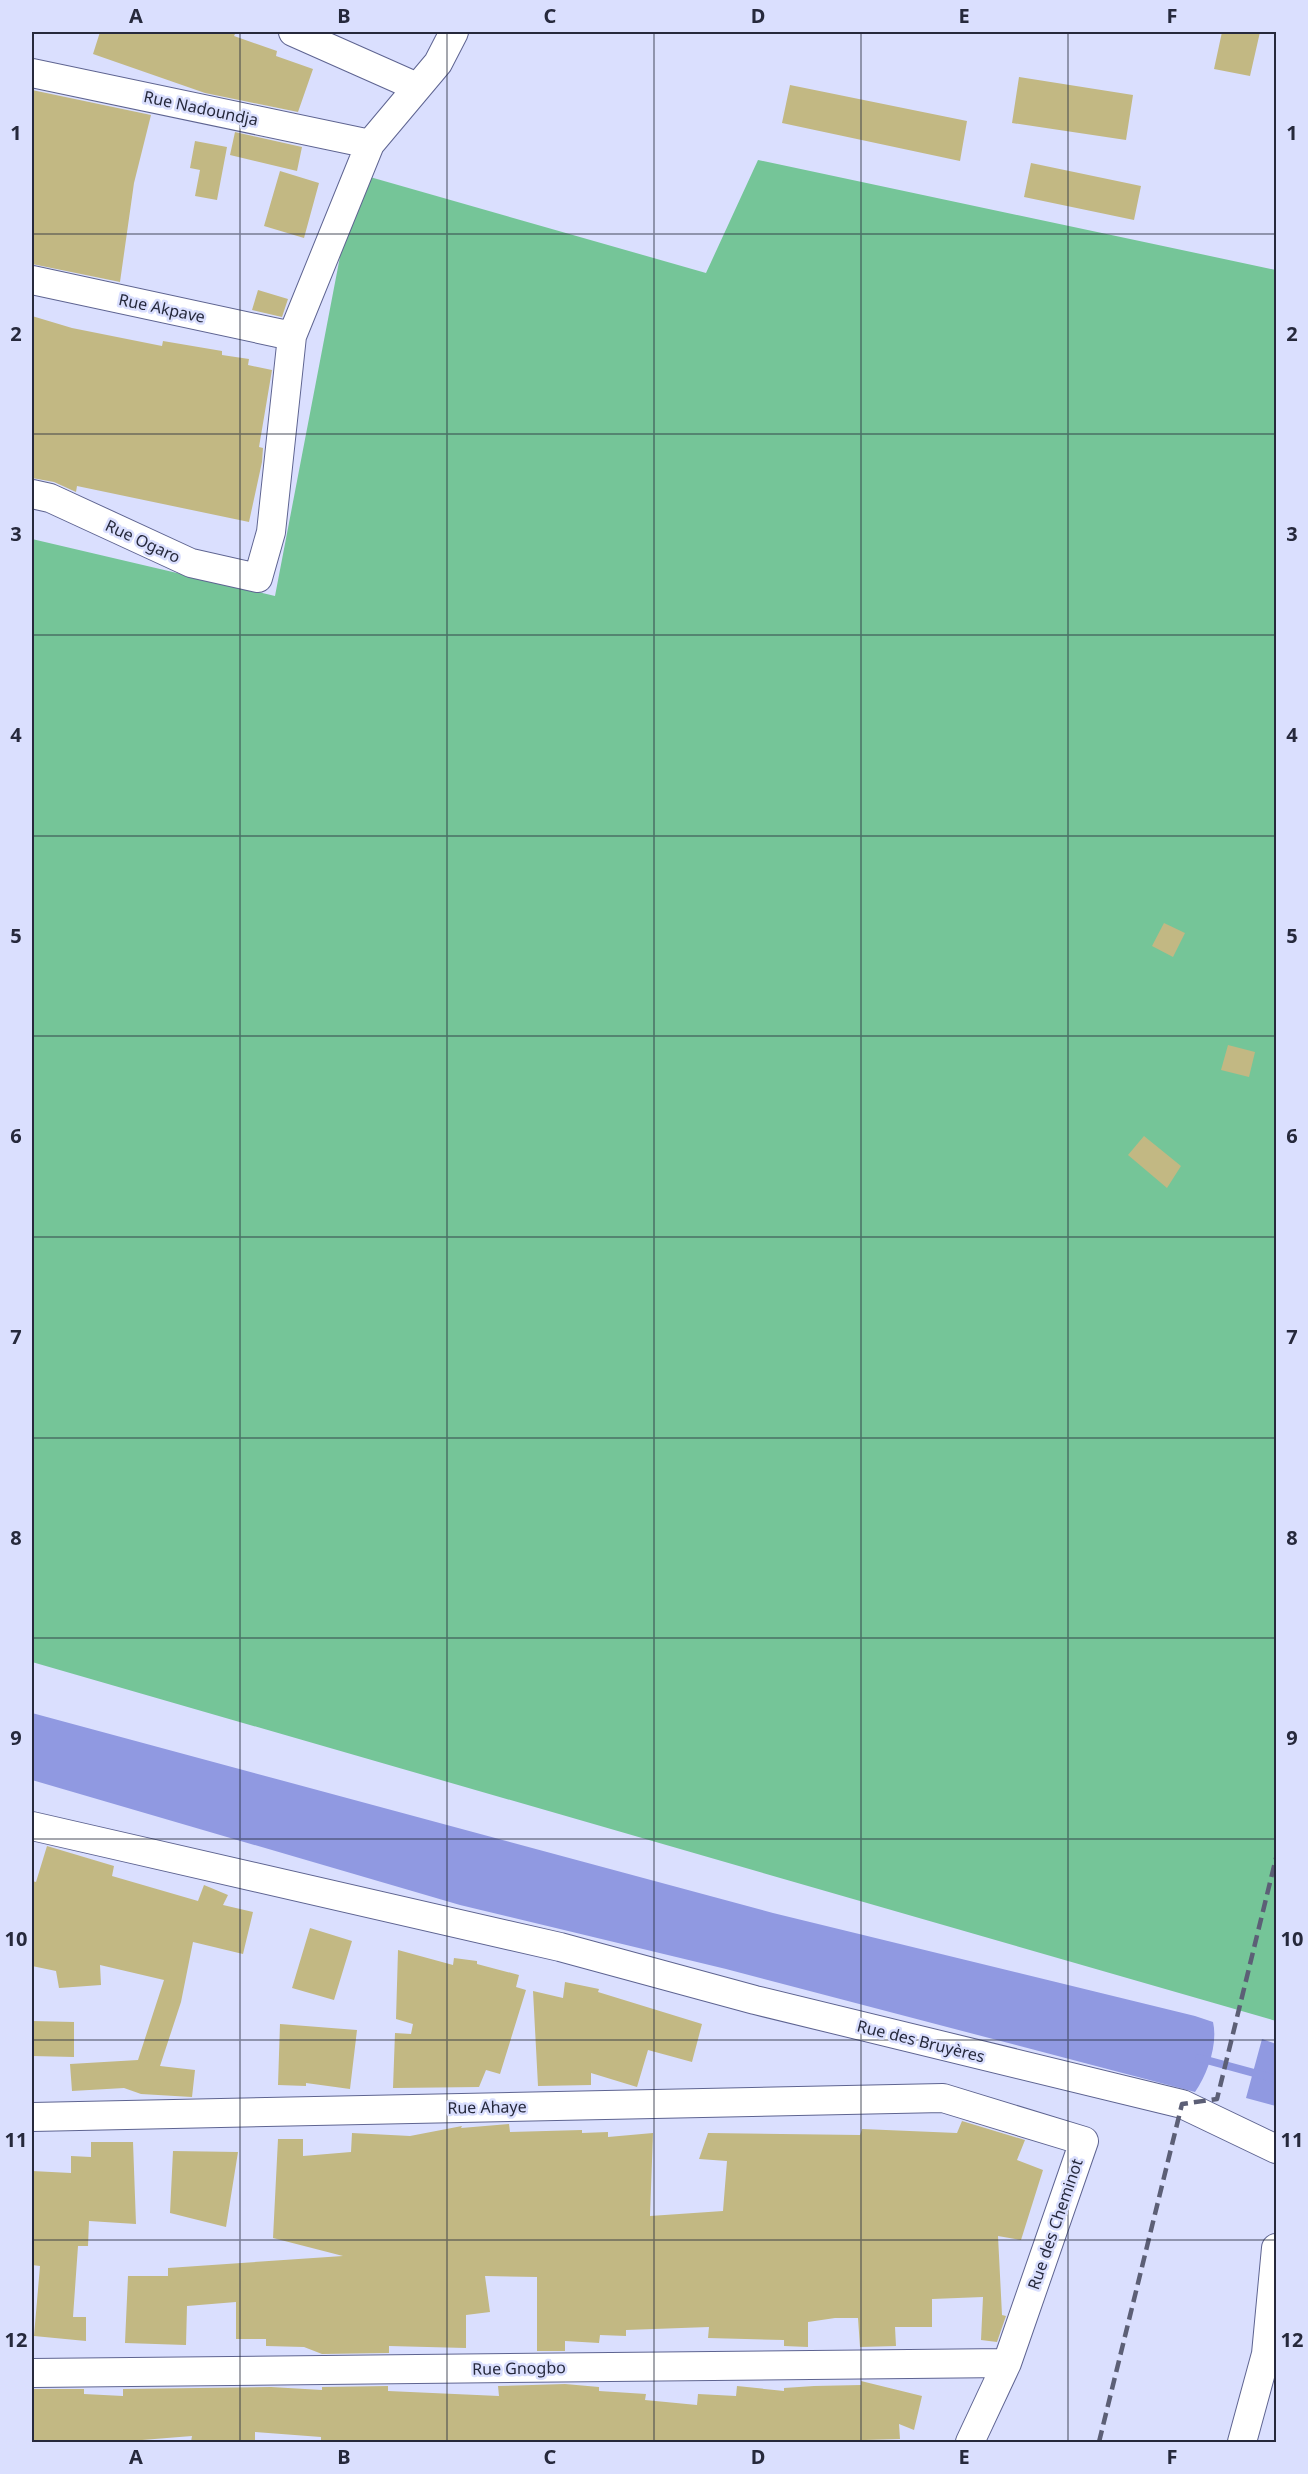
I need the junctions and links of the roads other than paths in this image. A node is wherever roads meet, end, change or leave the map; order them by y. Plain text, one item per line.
1 (293, 32) edge
2 (453, 32) edge
3 (32, 73) edge
4 (417, 87) junction
5 (370, 144) junction
6 (32, 280) edge
7 (292, 336) junction
8 (32, 494) edge
9 (32, 1826) edge
10 (943, 2098) joint
11 (32, 2117) edge
12 (1276, 2149) edge
13 (1276, 2248) edge
14 (1007, 2363) junction
15 (32, 2373) edge
16 (970, 2442) edge
17 (1242, 2442) edge

1 - 4 street
2 - 4 street
3 - 5 street, Rue Nadoundja
4 - 5 street
5 - 7 street
6 - 7 street, Rue Akpave
7 - 8 street, Rue Ogaro
9 - 12 street, Rue des Bruyères
10 - 11 street, Rue Ahaye
10 - 14 street, Rue des Cheminot
13 - 17 street
14 - 15 street, Rue Gnogbo
14 - 16 street, Rue des Cheminot

